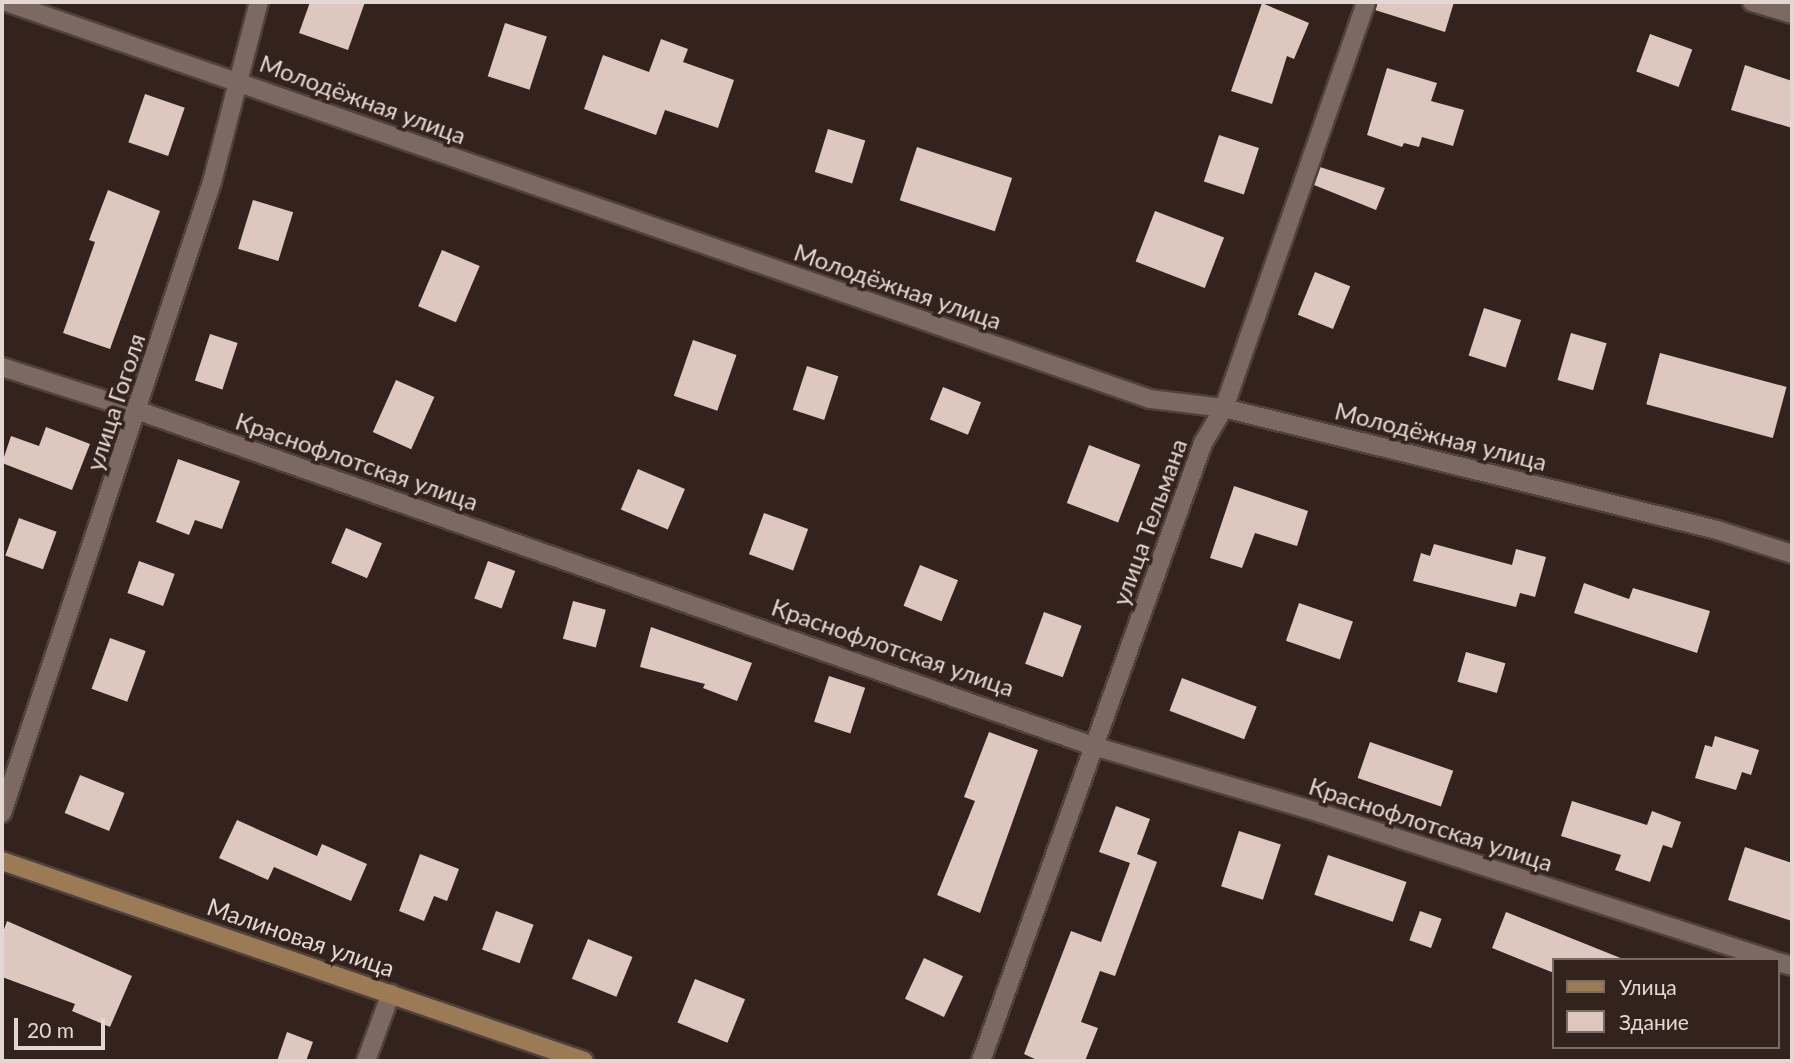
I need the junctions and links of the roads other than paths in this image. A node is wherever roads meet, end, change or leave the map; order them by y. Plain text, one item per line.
1 (6, 2) edge
2 (259, 2) edge
3 (1366, 2) edge
4 (1752, 2) edge
5 (1792, 14) edge
6 (239, 81) junction
7 (2, 367) edge
8 (1224, 408) junction
9 (139, 411) junction
10 (1792, 554) edge
11 (1093, 746) junction
12 (2, 813) edge
13 (2, 861) edge
14 (1766, 958) edge
15 (391, 993) junction
16 (366, 1061) edge
17 (584, 1061) edge
18 (981, 1061) edge

1 - 6 street, Молодёжная улица
2 - 6 street, улица Гоголя
3 - 8 street, улица Тельмана
4 - 5 street
6 - 8 street, Молодёжная улица
6 - 9 street, улица Гоголя
7 - 9 street, Краснофлотская улица
8 - 10 street, Молодёжная улица
8 - 11 street, улица Тельмана
9 - 11 street, Краснофлотская улица
9 - 12 street, улица Гоголя
11 - 14 street, Краснофлотская улица
11 - 18 street, улица Тельмана
13 - 15 street, Малиновая улица
15 - 16 street
15 - 17 street, Малиновая улица

